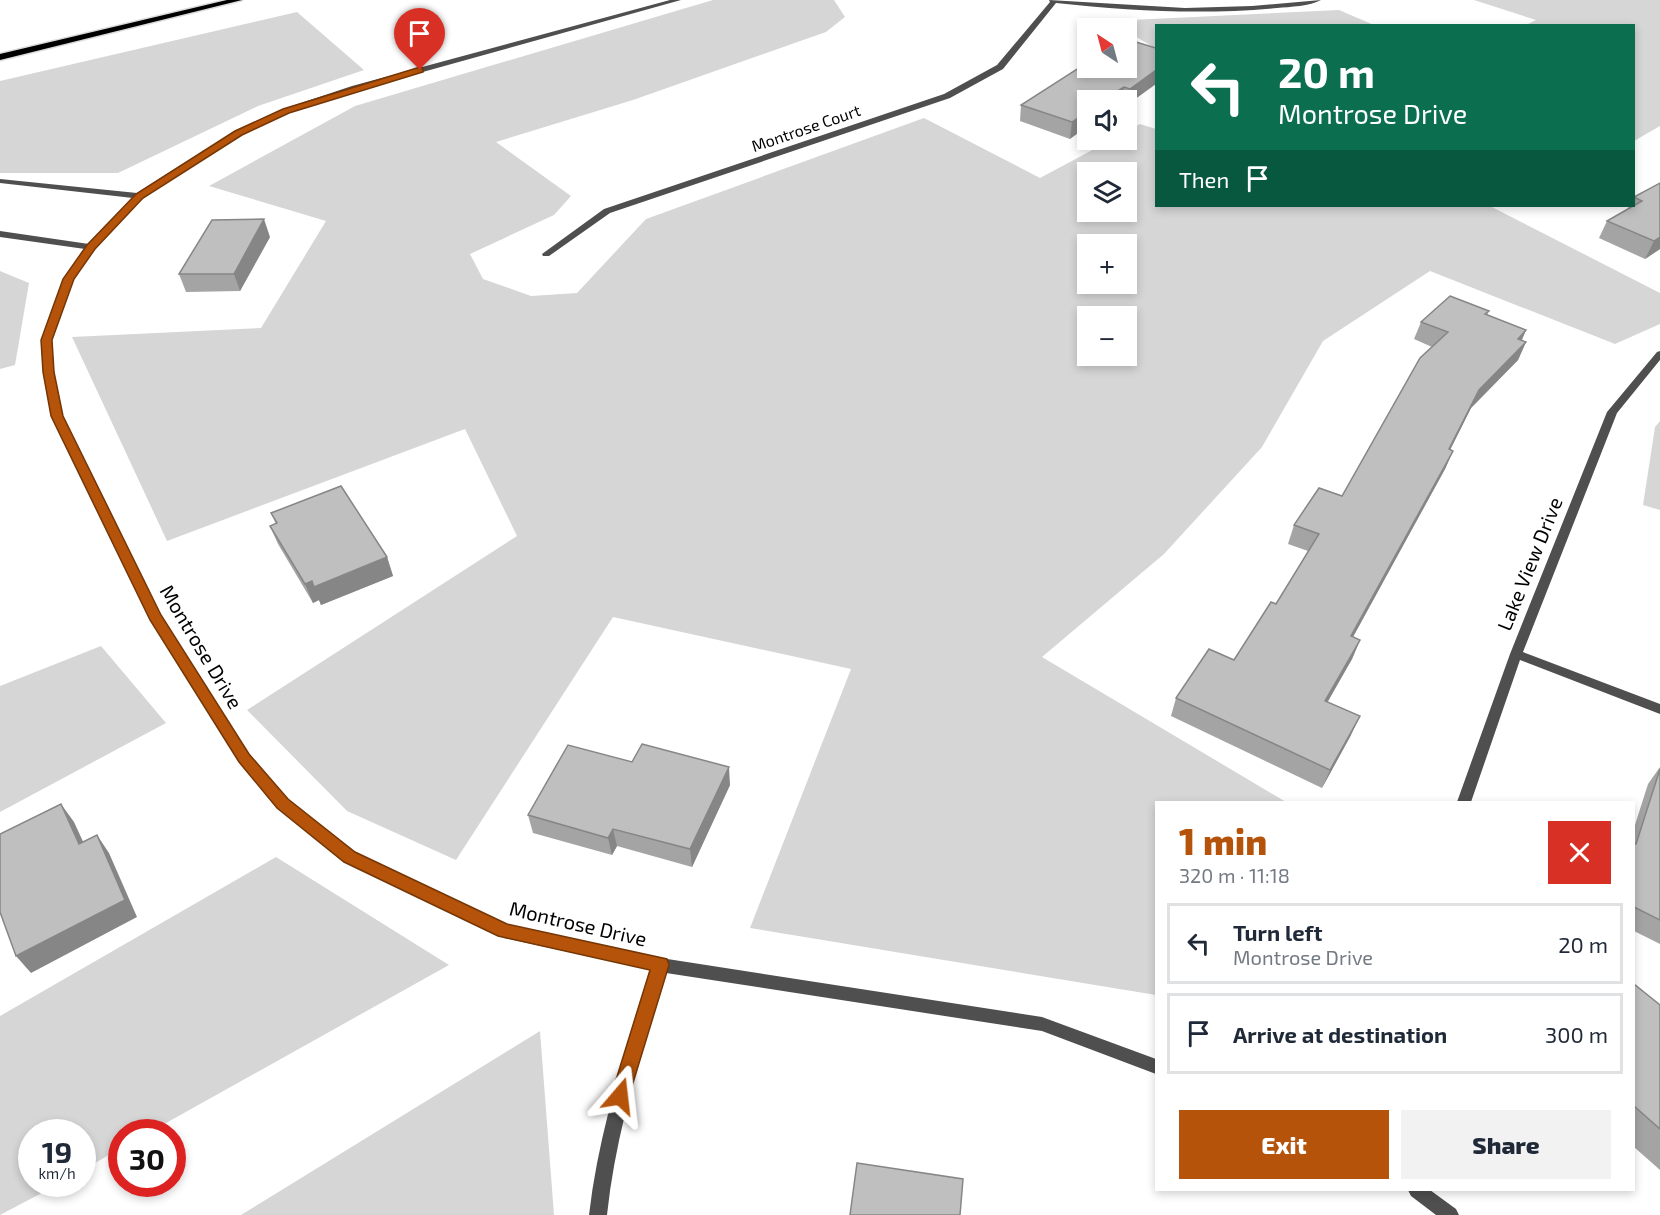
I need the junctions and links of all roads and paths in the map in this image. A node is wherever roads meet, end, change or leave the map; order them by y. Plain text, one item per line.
1 (238, 0) edge
2 (678, 0) edge
3 (1054, 0) edge
4 (1318, 0) edge
5 (0, 57) edge
6 (0, 181) edge
7 (139, 196) junction
8 (0, 234) edge
9 (91, 247) junction
10 (546, 255) dead end
11 (1660, 354) edge
12 (1516, 654) junction
13 (1660, 709) edge
14 (1464, 801) edge
15 (661, 965) junction
16 (1155, 1066) edge
17 (1418, 1191) edge
18 (598, 1215) edge
19 (1450, 1215) edge

1 - 5 main road
2 - 7 street, Montrose Drive
3 - 4 street
3 - 10 street, Montrose Court
6 - 7 street
7 - 9 street, Montrose Drive
8 - 9 street
9 - 15 street, Montrose Drive
11 - 12 street, Lake View Drive
12 - 13 street
12 - 14 street, Lake View Drive
15 - 16 street, Montrose Drive
15 - 18 street
17 - 19 street

